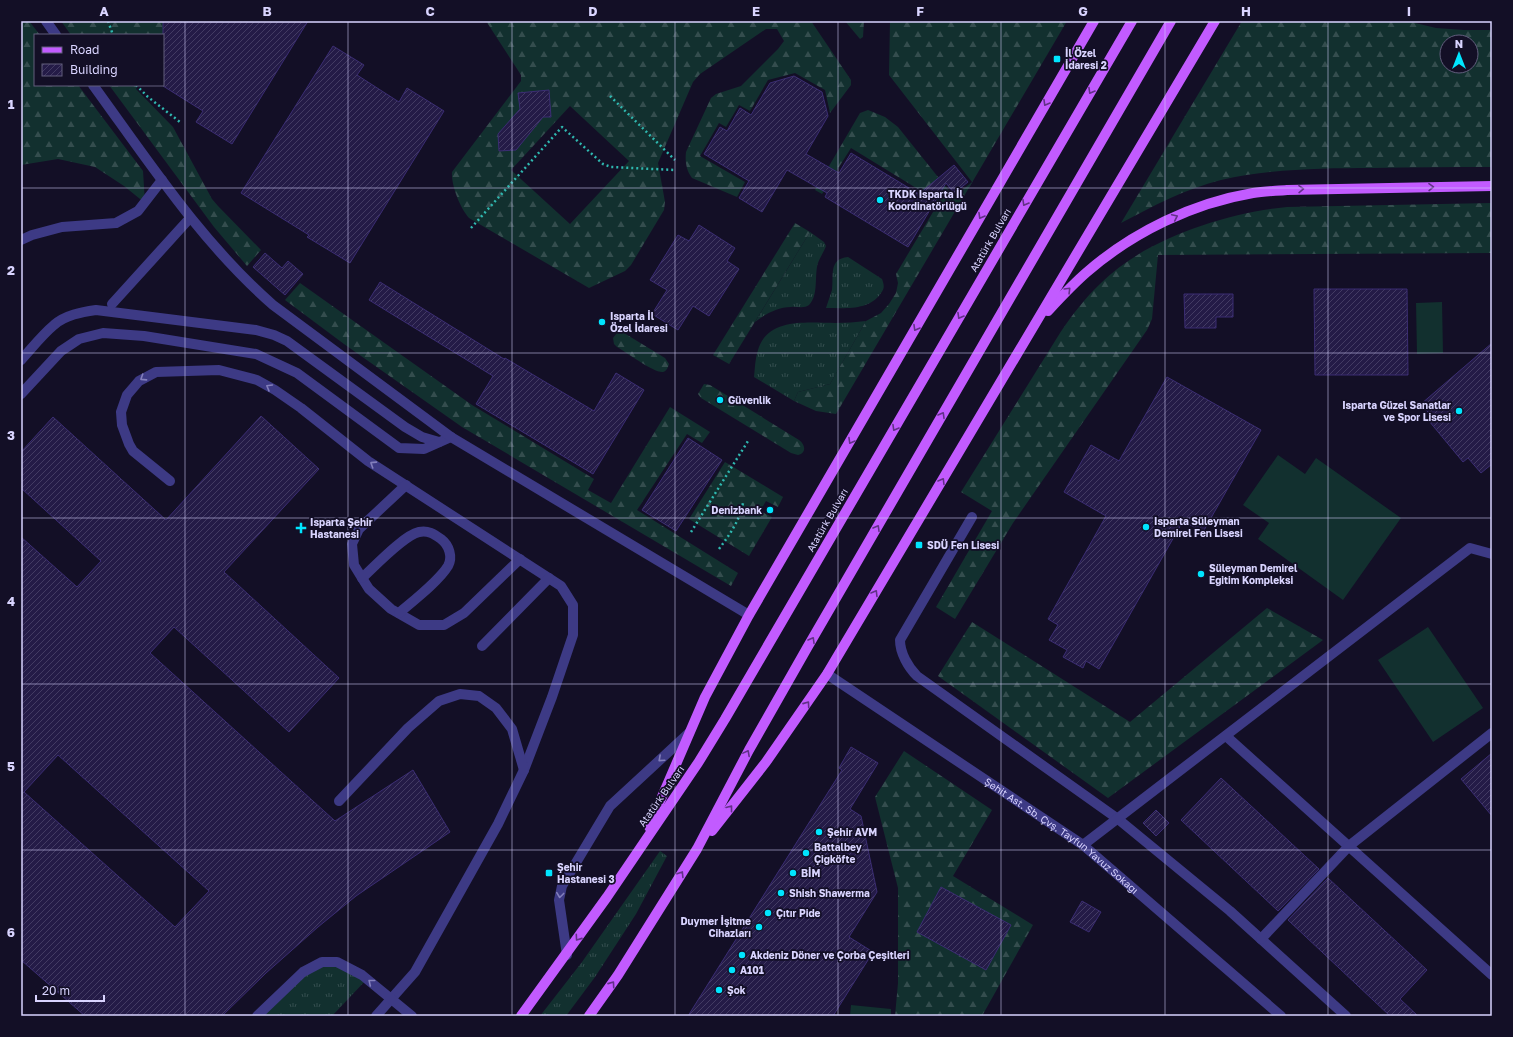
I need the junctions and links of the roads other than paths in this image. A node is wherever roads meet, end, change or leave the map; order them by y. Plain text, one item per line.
1 (46, 21) edge
2 (1094, 21) edge
3 (1132, 21) edge
4 (1171, 21) edge
5 (1215, 21) edge
6 (55, 34) edge
7 (94, 86) edge
8 (162, 180) junction
9 (1492, 186) edge
10 (190, 218) junction
11 (21, 240) edge
12 (112, 304) dead end
13 (1032, 329) junction
14 (21, 360) edge
15 (21, 394) edge
16 (450, 437) junction
17 (439, 442) junction
18 (170, 481) dead end
19 (406, 485) junction
20 (972, 518) dead end
21 (1492, 554) edge
22 (520, 559) junction
23 (362, 578) junction
24 (549, 578) junction
25 (399, 613) junction
26 (748, 615) junction
27 (482, 646) dead end
28 (827, 674) junction
29 (689, 733) junction
30 (1492, 733) edge
31 (1226, 736) junction
32 (524, 770) junction
33 (339, 801) dead end
34 (1118, 819) junction
35 (1084, 845) junction
36 (1349, 846) junction
37 (640, 848) junction
38 (697, 850) junction
39 (1261, 940) junction
40 (567, 955) junction
41 (1492, 975) edge
42 (391, 998) junction
43 (257, 1016) edge
44 (376, 1016) edge
45 (412, 1016) edge
46 (522, 1016) edge
47 (589, 1016) edge
48 (1281, 1016) edge
49 (1346, 1016) edge

1 - 6 street
2 -> 26 main road
3 -> 37 main road, Atatürk Bulvarı
38 -> 4 main road
5 - 13 main road
7 - 8 street
8 - 10 street
8 - 11 street
13 -> 9 main road
10 - 12 street
10 - 16 street
28 -> 13 main road
14 - 17 street
15 - 17 street
16 - 17 street
16 - 26 street
19 -> 18 street
19 - 22 street
19 - 23 street
20 - 34 street
21 - 31 street
22 - 24 street
22 - 25 street
23 - 25 street
23 - 25 street
24 - 27 street
24 - 32 street
26 - 29 main road
28 - 35 street, Şehit Ast. Sb. Çvş. Tayfun Yavuz Sokağı
38 -> 28 main road
29 - 37 main road
29 -> 40 street
30 - 36 street
31 - 34 street
31 - 36 street
32 - 33 street
32 - 42 street
34 - 35 street
34 - 39 street
35 - 48 street, Şehit Ast. Sb. Çvş. Tayfun Yavuz Sokağı
36 - 39 street
36 - 41 street
37 -> 40 main road, Atatürk Bulvarı
47 -> 38 main road
39 - 49 street
40 - 46 main road, Atatürk Bulvarı
42 -> 43 street
42 - 44 street
42 - 45 street

